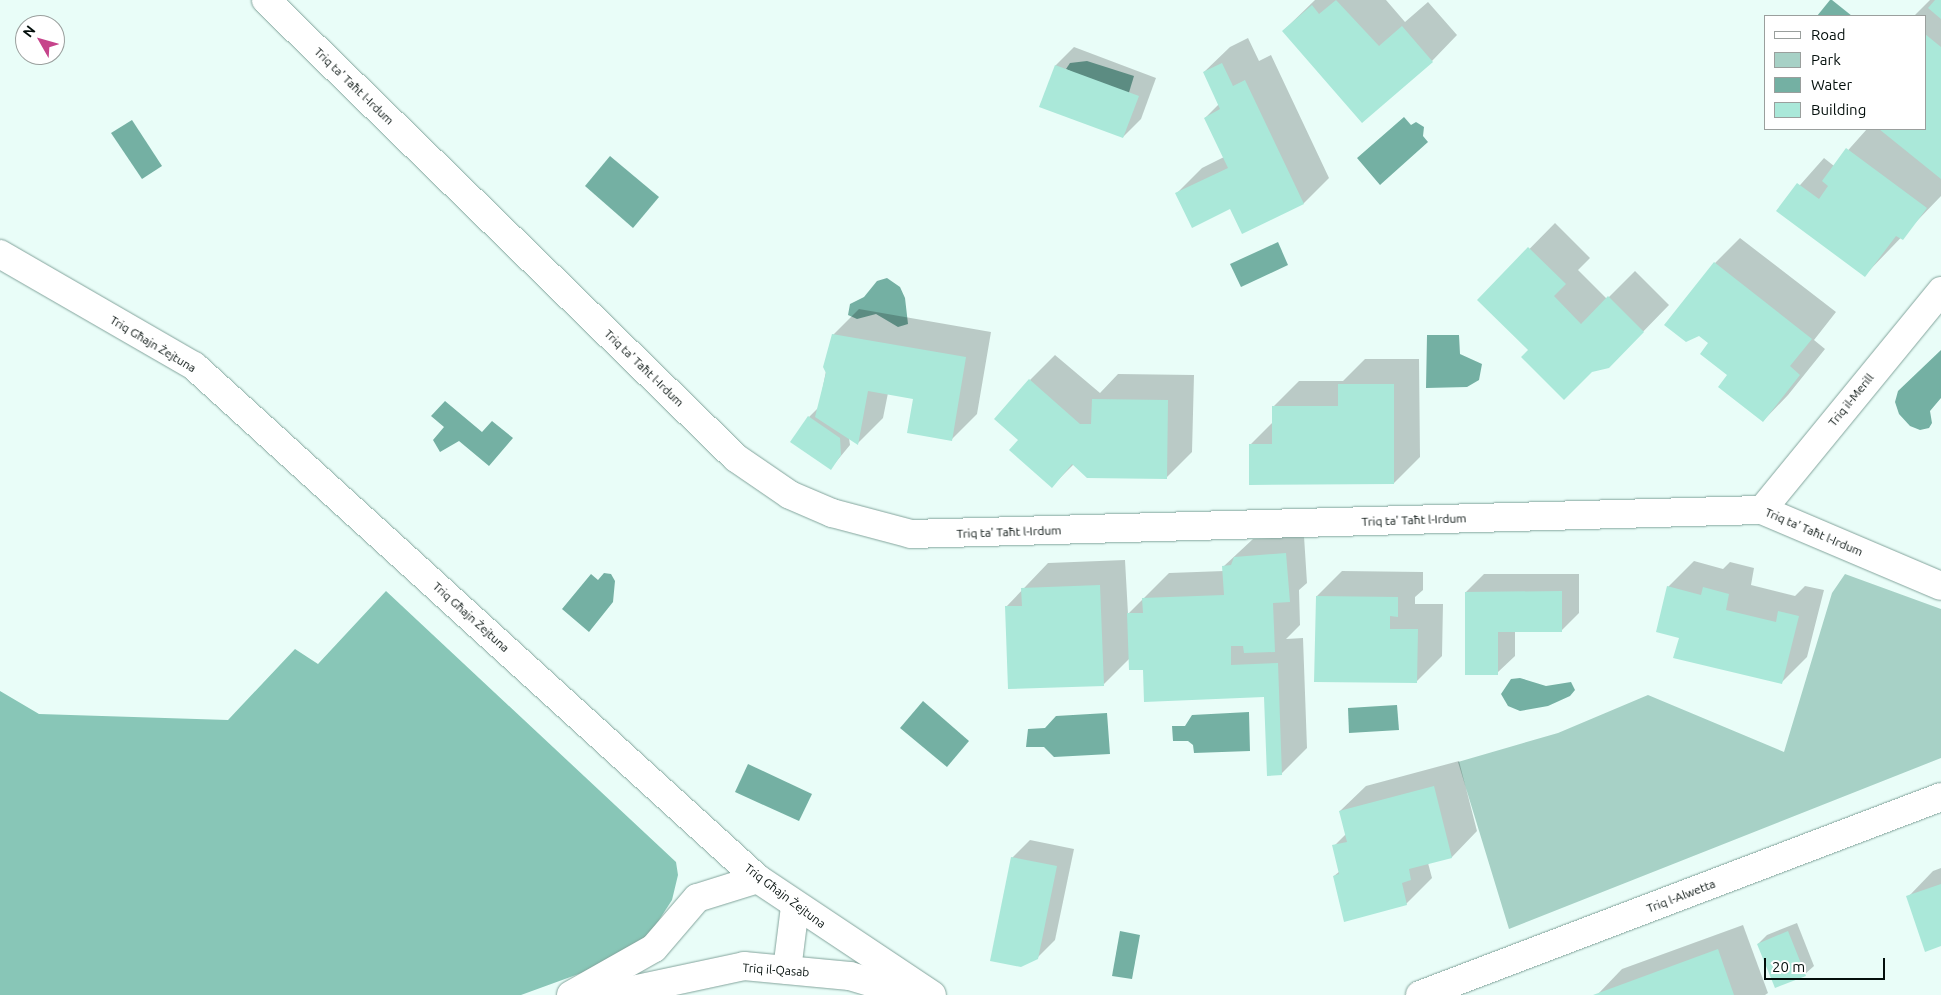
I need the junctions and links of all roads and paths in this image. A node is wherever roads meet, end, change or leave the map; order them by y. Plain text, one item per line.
1 (266, 0) edge
2 (0, 254) edge
3 (1941, 291) edge
4 (1762, 510) junction
5 (1941, 586) edge
6 (1941, 797) edge
7 (758, 879) junction
8 (795, 907) junction
9 (787, 970) junction
10 (571, 995) edge
11 (609, 995) edge
12 (913, 995) edge
13 (932, 995) edge
14 (1420, 995) edge

1 - 4 street, Triq ta' Taħt l-Irdum
2 - 7 street, Triq Għajn Żejtuna
3 - 4 street, Triq il-Merill
4 - 5 street, Triq ta' Taħt l-Irdum
6 - 14 street, Triq l-Alwetta
7 - 8 street, Triq Għajn Żejtuna
7 - 10 street
8 - 9 street
8 - 13 street, Triq Għajn Żejtuna
9 - 11 street, Triq il-Qasab
9 - 12 street, Triq il-Qasab

